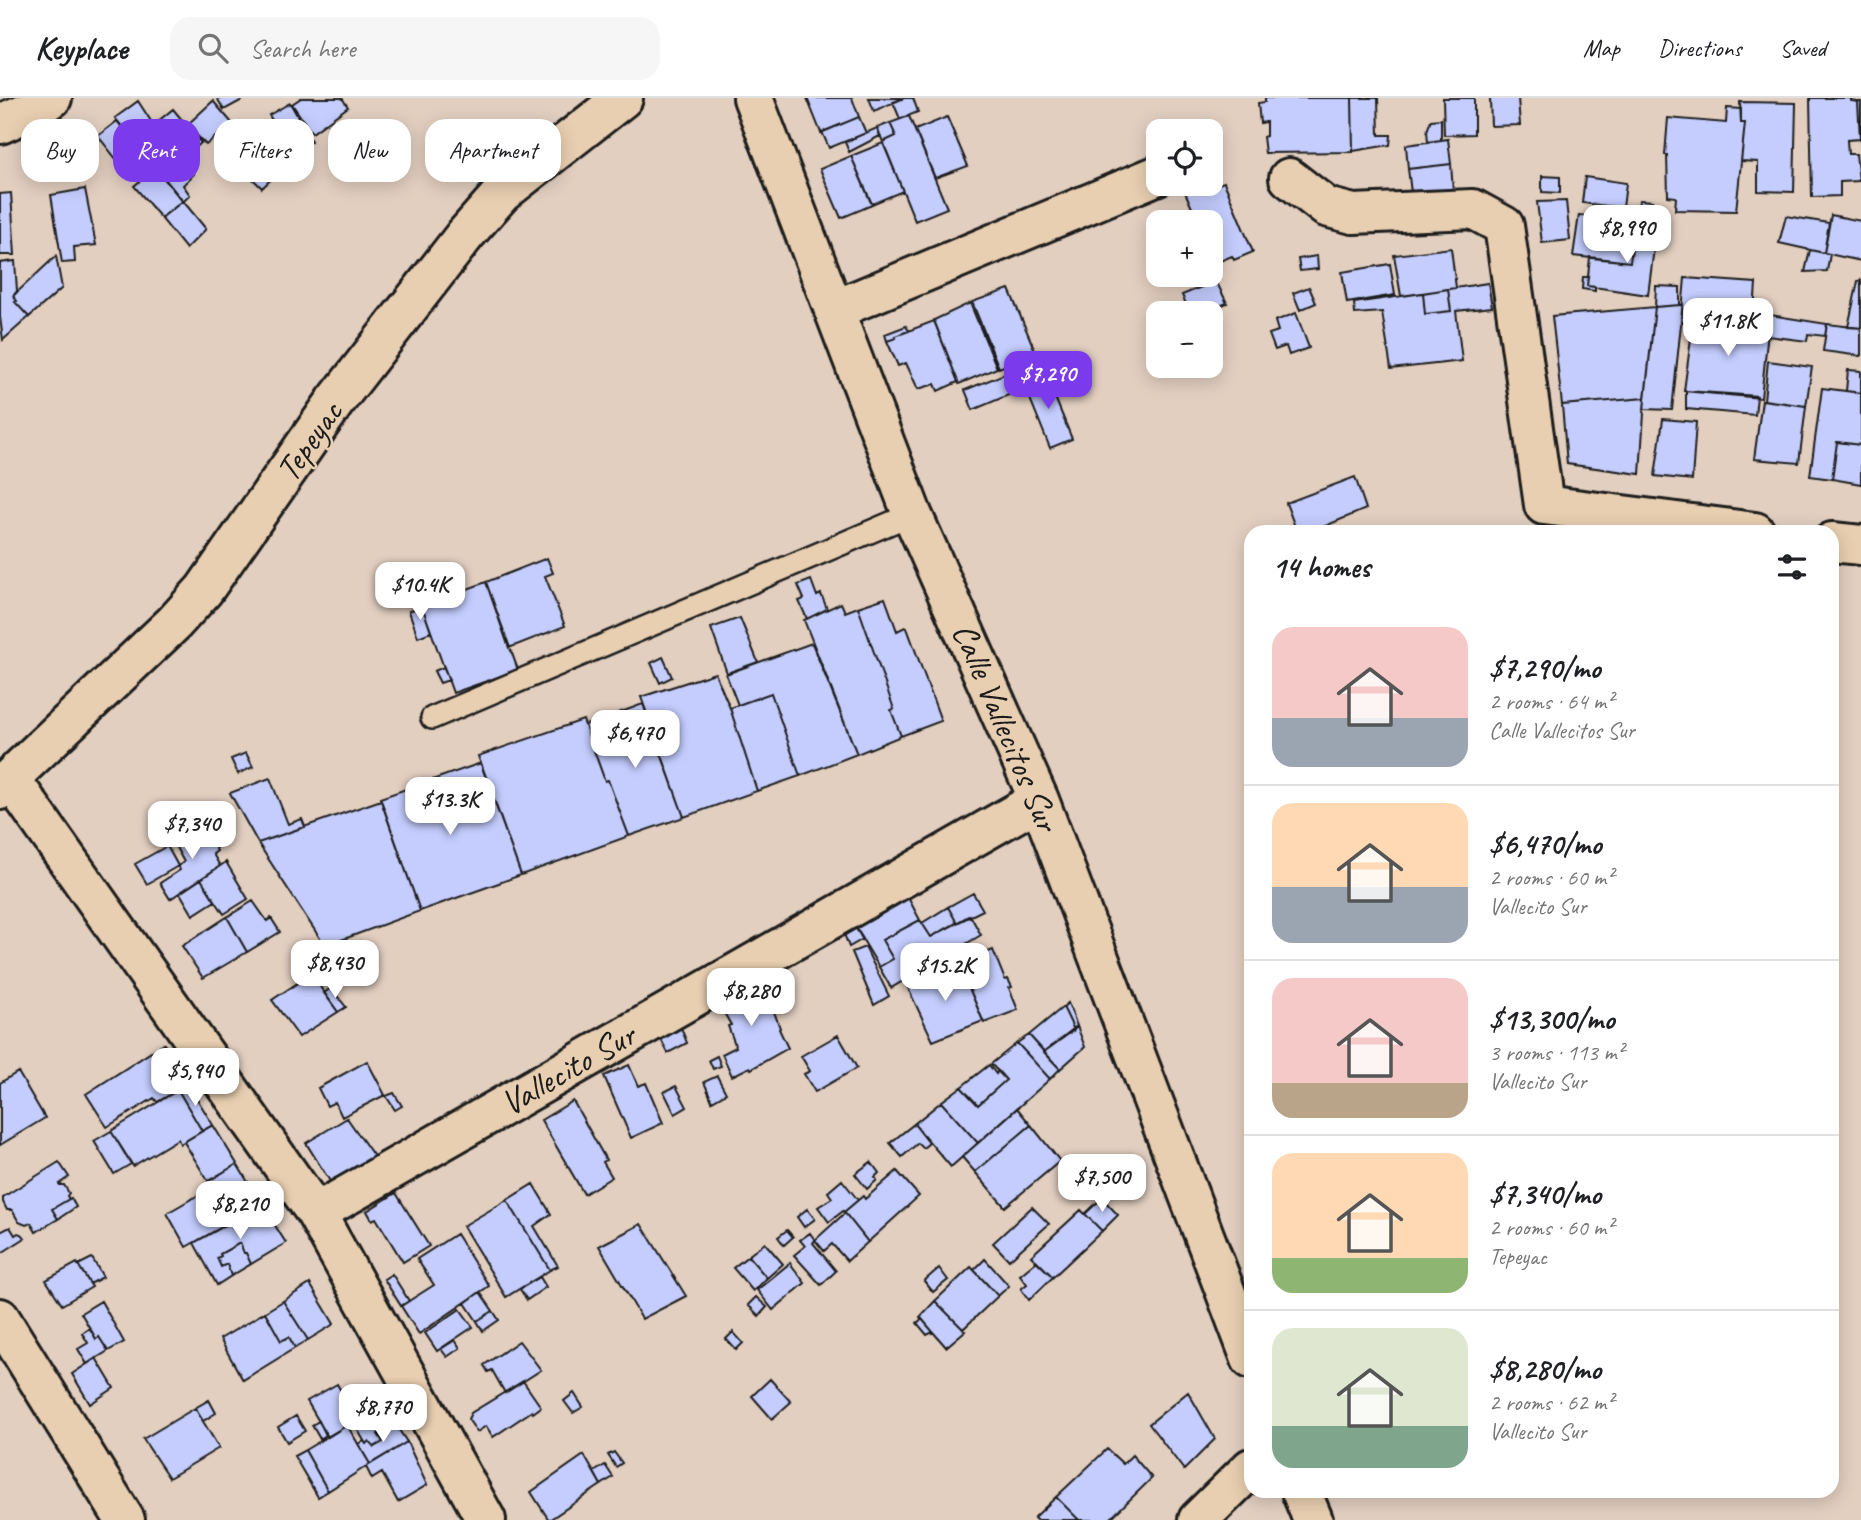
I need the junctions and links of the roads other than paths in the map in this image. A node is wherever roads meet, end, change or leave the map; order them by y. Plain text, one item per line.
1 (624, 98) edge
2 (753, 98) edge
3 (1289, 178) dead end
4 (1146, 180) edge
5 (834, 310) junction
6 (912, 514) junction
7 (1700, 525) edge
8 (1839, 543) edge
9 (1861, 545) edge
10 (432, 718) dead end
11 (5, 784) edge
12 (1040, 800) junction
13 (316, 1213) junction
14 (0, 1318) edge
15 (1244, 1340) edge
16 (1244, 1475) edge
17 (1304, 1498) edge
18 (125, 1520) edge
19 (486, 1520) edge
20 (1198, 1520) edge
21 (1313, 1520) edge

1 - 11 street, Tepeyac
2 - 5 street, Calle Vallecitos Sur
3 - 7 street
4 - 5 street
5 - 6 street, Calle Vallecitos Sur
6 - 10 lane
6 - 12 street, Calle Vallecitos Sur
8 - 9 street
11 - 13 street
12 - 13 street, Vallecito Sur
12 - 15 street, Calle Vallecitos Sur
13 - 19 street
14 - 18 street
16 - 20 street
17 - 21 street

